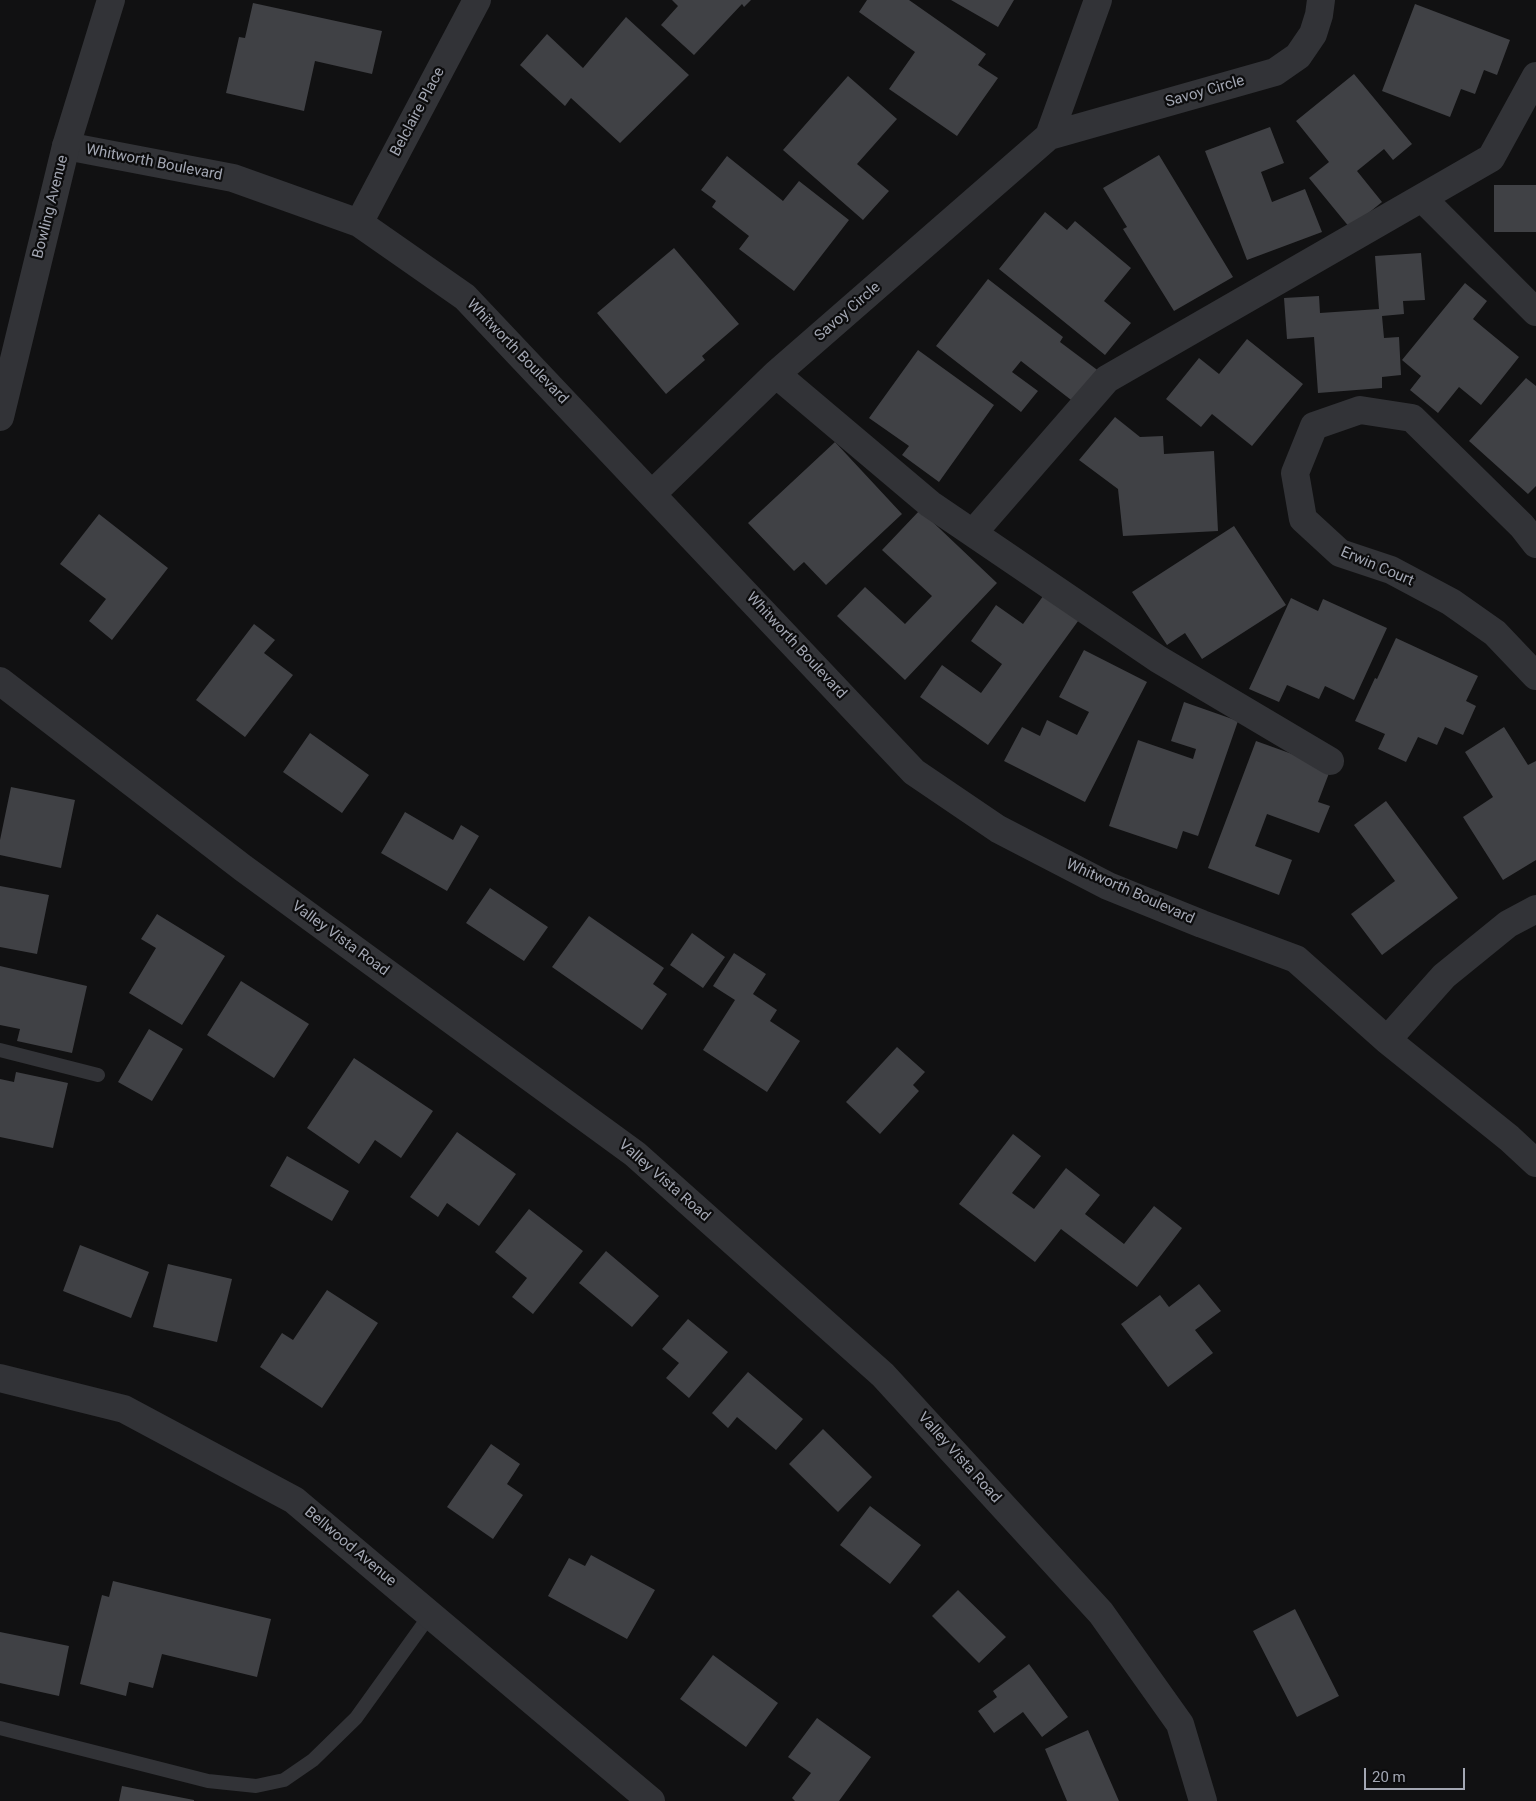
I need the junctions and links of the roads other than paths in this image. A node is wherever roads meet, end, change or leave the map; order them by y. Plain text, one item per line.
1 (111, 0) edge
2 (477, 0) edge
3 (1098, 0) edge
4 (1322, 0) edge
5 (1536, 76) edge
6 (1049, 136) junction
7 (66, 146) junction
8 (1422, 198) junction
9 (359, 223) junction
10 (1536, 312) edge
11 (776, 374) junction
12 (0, 417) edge
13 (652, 494) junction
14 (973, 533) junction
15 (1536, 544) edge
16 (1536, 676) edge
17 (0, 681) edge
18 (1330, 761) dead end
19 (1536, 909) edge
20 (1387, 1040) junction
21 (0, 1050) edge
22 (98, 1075) dead end
23 (1536, 1163) edge
24 (0, 1378) edge
25 (430, 1615) junction
26 (0, 1728) edge
27 (651, 1801) edge
28 (1203, 1801) edge

1 - 7 street, Bowling Avenue
2 - 9 street, Belclaire Place
3 - 6 street, Savoy Circle
4 - 6 street, Savoy Circle
5 - 8 street
6 - 11 street, Savoy Circle
7 - 9 street, Whitworth Boulevard
7 - 12 street, Bowling Avenue
8 - 10 street
8 - 14 street
9 - 13 street, Whitworth Boulevard
11 - 13 street, Savoy Circle
11 - 14 street
13 - 20 street, Whitworth Boulevard
14 - 18 street
15 - 16 street, Erwin Court
17 - 28 street, Valley Vista Road
19 - 20 street
20 - 23 street, Whitworth Boulevard
21 - 22 lane
24 - 25 street, Bellwood Avenue
25 - 26 lane
25 - 27 street, Bellwood Avenue

